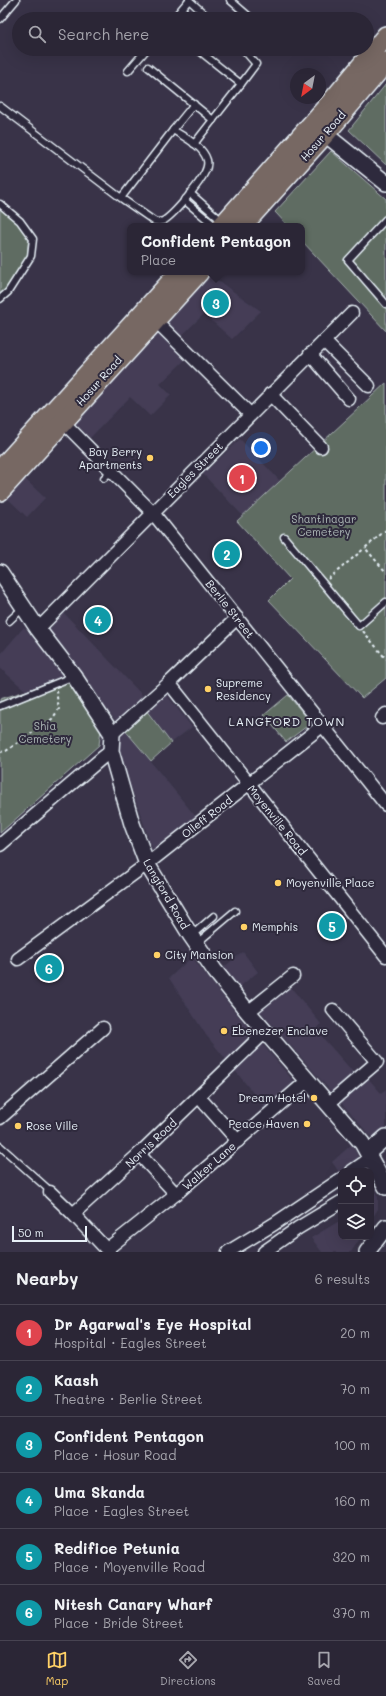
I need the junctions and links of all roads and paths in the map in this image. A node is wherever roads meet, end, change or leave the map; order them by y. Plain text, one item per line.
1 (16, 0) edge
2 (189, 0) edge
3 (230, 0) edge
4 (178, 12) edge
5 (202, 12) edge
6 (244, 12) edge
7 (0, 19) edge
8 (386, 36) edge
9 (374, 50) edge
10 (141, 56) edge
11 (206, 56) edge
12 (249, 56) edge
13 (369, 56) edge
14 (386, 62) edge
15 (148, 67) dead end
16 (128, 71) dead end
17 (241, 84) junction
18 (194, 104) junction
19 (0, 106) edge
20 (214, 120) junction
21 (173, 130) junction
22 (326, 134) junction
23 (194, 144) junction
24 (386, 183) edge
25 (190, 194) junction
26 (121, 198) junction
27 (184, 200) junction
28 (0, 204) edge
29 (386, 219) edge
30 (223, 223) edge
31 (224, 223) edge
32 (228, 223) edge
33 (228, 223) edge
34 (177, 275) edge
35 (196, 275) edge
36 (0, 298) edge
37 (386, 304) edge
38 (352, 313) dead end
39 (155, 320) junction
40 (324, 341) junction
41 (310, 354) junction
42 (368, 386) dead end
43 (270, 394) junction
44 (349, 399) dead end
45 (250, 414) junction
46 (63, 422) junction
47 (321, 447) dead end
48 (0, 470) edge
49 (0, 491) edge
50 (153, 512) junction
51 (386, 530) edge
52 (284, 537) dead end
53 (365, 548) junction
54 (0, 572) edge
55 (386, 572) edge
56 (323, 583) junction
57 (386, 602) edge
58 (24, 607) junction
59 (237, 618) junction
60 (9, 621) dead end
61 (359, 626) junction
62 (38, 629) junction
63 (386, 659) edge
64 (74, 676) junction
65 (169, 683) junction
66 (55, 684) junction
67 (0, 706) edge
68 (322, 726) junction
69 (112, 734) junction
70 (0, 752) edge
71 (111, 752) junction
72 (249, 784) junction
73 (386, 805) edge
74 (0, 845) edge
75 (147, 864) junction
76 (235, 911) dead end
77 (214, 916) dead end
78 (193, 940) junction
79 (386, 956) edge
80 (18, 959) dead end
81 (293, 976) dead end
82 (333, 1010) dead end
83 (248, 1012) junction
84 (104, 1028) dead end
85 (265, 1032) junction
86 (308, 1080) junction
87 (199, 1097) junction
88 (328, 1104) junction
89 (0, 1118) edge
90 (386, 1137) edge
91 (238, 1140) junction
92 (0, 1146) edge
93 (139, 1154) junction
94 (369, 1156) junction
95 (355, 1168) edge
96 (338, 1180) edge
97 (379, 1181) edge
98 (50, 1192) joint
99 (176, 1194) junction
100 (338, 1204) edge
101 (72, 1214) junction
102 (386, 1227) edge
103 (108, 1251) edge
104 (228, 1252) edge
105 (264, 1252) edge
106 (367, 1252) edge

1 - 7 lane
2 - 4 lane
2 - 5 lane
3 - 6 lane
8 - 9 main road, Hosur Road
10 - 16 lane
11 - 17 lane
12 - 17 lane
13 - 32 main road, Hosur Road
14 - 22 main road, Hosur Road
15 - 18 lane
17 - 20 lane
18 - 20 lane
18 - 21 lane
19 - 26 lane
20 - 23 lane
21 - 23 lane
21 - 26 lane
22 - 24 street
22 - 33 main road, Hosur Road
23 - 25 lane
25 - 27 lane
25 - 31 lane
26 - 27 lane
27 - 30 lane
28 - 36 lane
29 - 37 lane
34 - 48 main road, Hosur Road
35 - 39 main road, Hosur Road
38 - 40 street, Eagles Street
39 - 45 street
39 - 46 main road, Hosur Road
40 - 41 street, Eagles Street
40 - 42 street
41 - 43 street, Eagles Street
41 - 44 street
43 - 45 street, Eagles Street
43 - 47 street
45 - 50 street, Eagles Street
46 - 49 main road, Hosur Road
46 - 50 street, Berlie Street
50 - 59 street, Berlie Street
50 - 62 street, Eagles Street
51 - 53 path
52 - 56 lane
53 - 55 path
53 - 56 path
54 - 58 street
56 - 61 lane
57 - 61 lane
58 - 60 lane
58 - 62 street
59 - 65 street
59 - 68 street, Berlie Street
61 - 63 path
62 - 64 street
64 - 66 lane
64 - 69 street
65 - 69 street
65 - 72 street, Moyenville Road
66 - 67 lane
66 - 70 path
68 - 72 street, Olleff Road
68 - 73 street, Berlie Street
69 - 71 street, Langford Road
71 - 74 street
71 - 75 street, Langford Road
72 - 75 street, Olleff Road
72 - 79 street, Moyenville Road
75 - 78 street, Langford Road
75 - 80 street, Olleff Road
76 - 78 lane
77 - 78 lane
78 - 83 street, Langford Road
81 - 83 street
82 - 88 street
83 - 85 street, Langford Road
84 - 89 street
85 - 86 street, Langford Road
85 - 87 street, Norris Road
86 - 88 street, Langford Road
86 - 91 street, Walker Lane
87 - 91 street
87 - 93 street, Norris Road
88 - 94 street, Langford Road
90 - 94 street
91 - 99 street, Walker Lane
92 - 98 lane
93 - 99 street
93 - 101 street, Norris Road
94 - 95 street
94 - 97 street, Langford Road
96 - 104 street
98 - 101 street
99 - 103 street, Walker Lane
100 - 105 street
101 - 103 street
102 - 106 street

